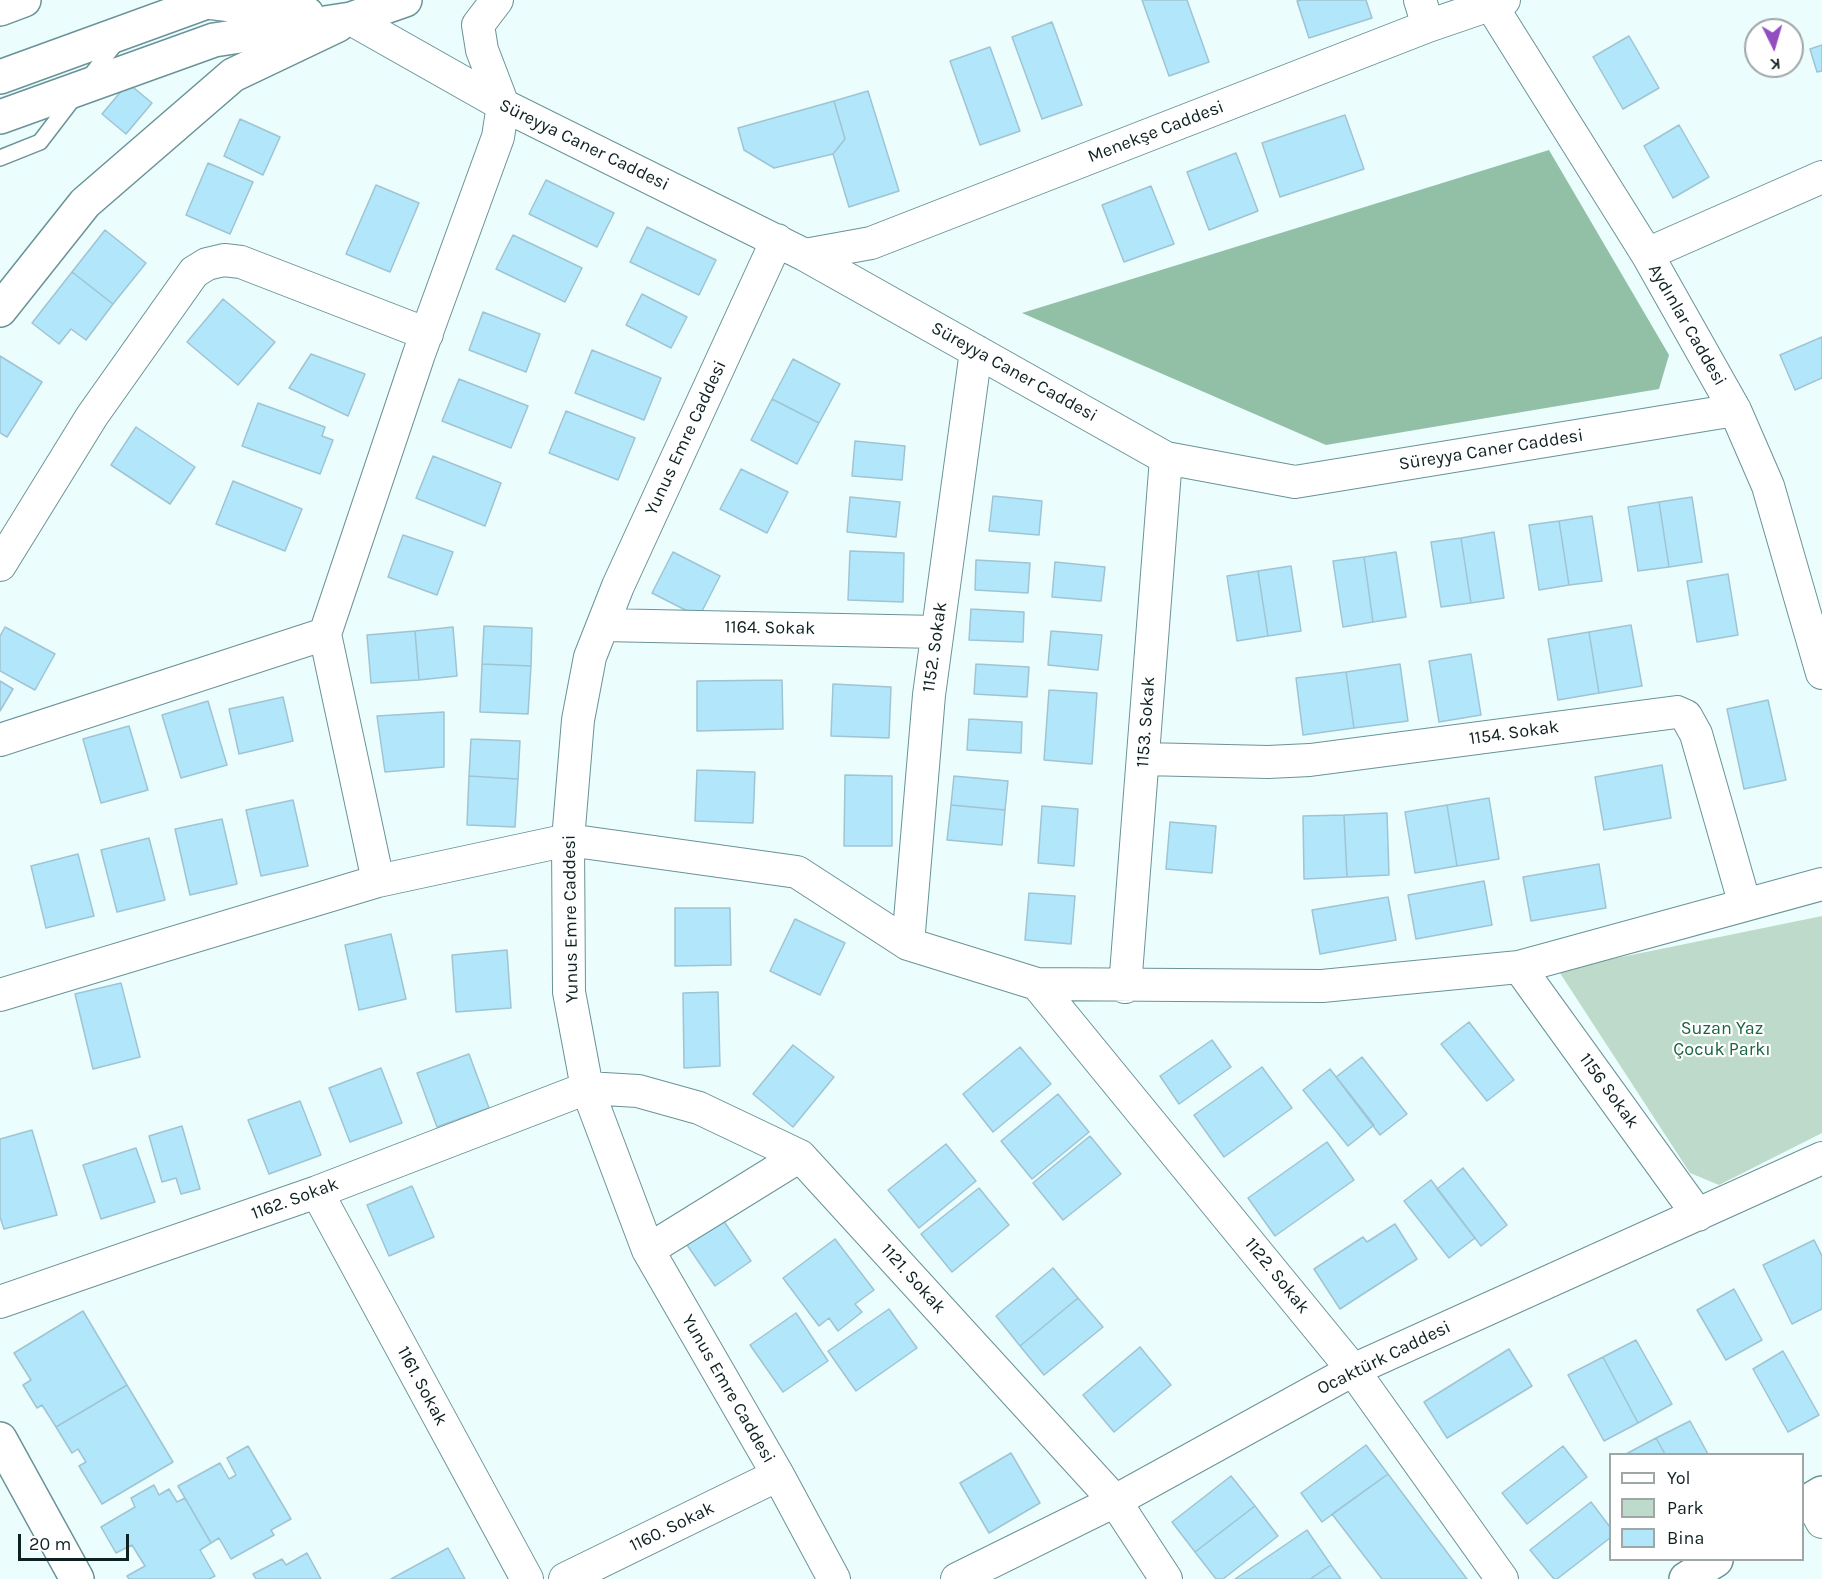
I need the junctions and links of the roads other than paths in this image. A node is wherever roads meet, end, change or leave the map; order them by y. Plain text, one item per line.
1 (24, 0) edge
2 (405, 0) edge
3 (497, 0) edge
4 (210, 1) edge
5 (1497, 2) edge
6 (0, 9) edge
7 (1424, 13) edge
8 (351, 19) junction
9 (122, 34) junction
10 (0, 78) edge
11 (81, 88) junction
12 (503, 105) junction
13 (0, 117) edge
14 (0, 158) edge
15 (1822, 177) edge
16 (777, 240) junction
17 (805, 255) junction
18 (1647, 255) junction
19 (0, 310) edge
20 (427, 334) junction
21 (976, 351) junction
22 (1735, 410) junction
23 (1166, 458) junction
24 (0, 565) edge
25 (603, 625) junction
26 (937, 632) junction
27 (325, 634) junction
28 (1822, 673) edge
29 (0, 741) edge
30 (1144, 759) junction
31 (568, 840) junction
32 (378, 881) junction
33 (1822, 884) edge
34 (1745, 905) junction
35 (908, 944) junction
36 (1519, 967) junction
37 (1037, 984) junction
38 (1125, 987) junction
39 (0, 995) edge
40 (587, 1088) junction
41 (800, 1156) junction
42 (1822, 1158) edge
43 (317, 1192) junction
44 (1698, 1215) junction
45 (648, 1250) junction
46 (0, 1302) edge
47 (1353, 1370) junction
48 (0, 1439) edge
49 (778, 1475) junction
50 (1115, 1501) junction
51 (1714, 1561) edge
52 (77, 1579) edge
53 (527, 1579) edge
54 (566, 1579) edge
55 (834, 1579) edge
56 (957, 1579) edge
57 (1166, 1579) edge
58 (1503, 1579) edge
59 (1686, 1579) edge

1 - 6 main road
2 - 8 main road
3 - 12 street
4 - 8 main road
4 - 9 main road
5 - 7 street, Menekşe Caddesi
5 - 18 street, Aydınlar Caddesi
7 - 17 street, Menekşe Caddesi
8 - 11 main road
8 - 12 street, Süreyya Caner Caddesi
8 - 19 main road
9 - 10 main road
9 - 11 lane
11 - 13 main road
11 - 14 lane
12 - 16 street, Süreyya Caner Caddesi
12 - 20 street
15 - 18 street
16 - 17 street, Süreyya Caner Caddesi
16 - 25 street, Yunus Emre Caddesi
17 - 21 street, Süreyya Caner Caddesi
18 - 22 street, Aydınlar Caddesi
20 - 24 street
20 - 27 street
21 - 23 street, Süreyya Caner Caddesi
21 - 26 street, 1152. Sokak
22 - 23 street, Süreyya Caner Caddesi
22 - 28 street, Aydınlar Caddesi
23 - 30 street, 1153. Sokak
25 - 26 street, 1164. Sokak
25 - 31 street, Yunus Emre Caddesi
26 - 35 street, 1152. Sokak
27 - 29 street
27 - 32 street
30 - 34 street, 1154. Sokak
30 - 38 street, 1153. Sokak
31 - 32 street
31 - 35 street
31 - 40 street, Yunus Emre Caddesi
32 - 39 street
33 - 34 street
34 - 36 street
35 - 37 street
36 - 38 street
36 - 44 street, 1156 Sokak
37 - 38 street
37 - 47 street, 1122. Sokak
40 - 41 street, 1121. Sokak
40 - 43 street, 1162. Sokak
40 - 45 street, Yunus Emre Caddesi
41 - 45 street
41 - 50 street, 1121. Sokak
42 - 44 street, Ocaktürk Caddesi
43 - 46 street, 1162. Sokak
43 - 53 street, 1161. Sokak
44 - 47 street, Ocaktürk Caddesi
45 - 49 street, Yunus Emre Caddesi
47 - 50 street, Ocaktürk Caddesi
47 - 58 street, 1122. Sokak
48 - 52 main road
49 - 54 street, 1160. Sokak
49 - 55 street, Yunus Emre Caddesi
50 - 56 street, Ocaktürk Caddesi
50 - 57 street, 1121. Sokak
51 - 59 main road

